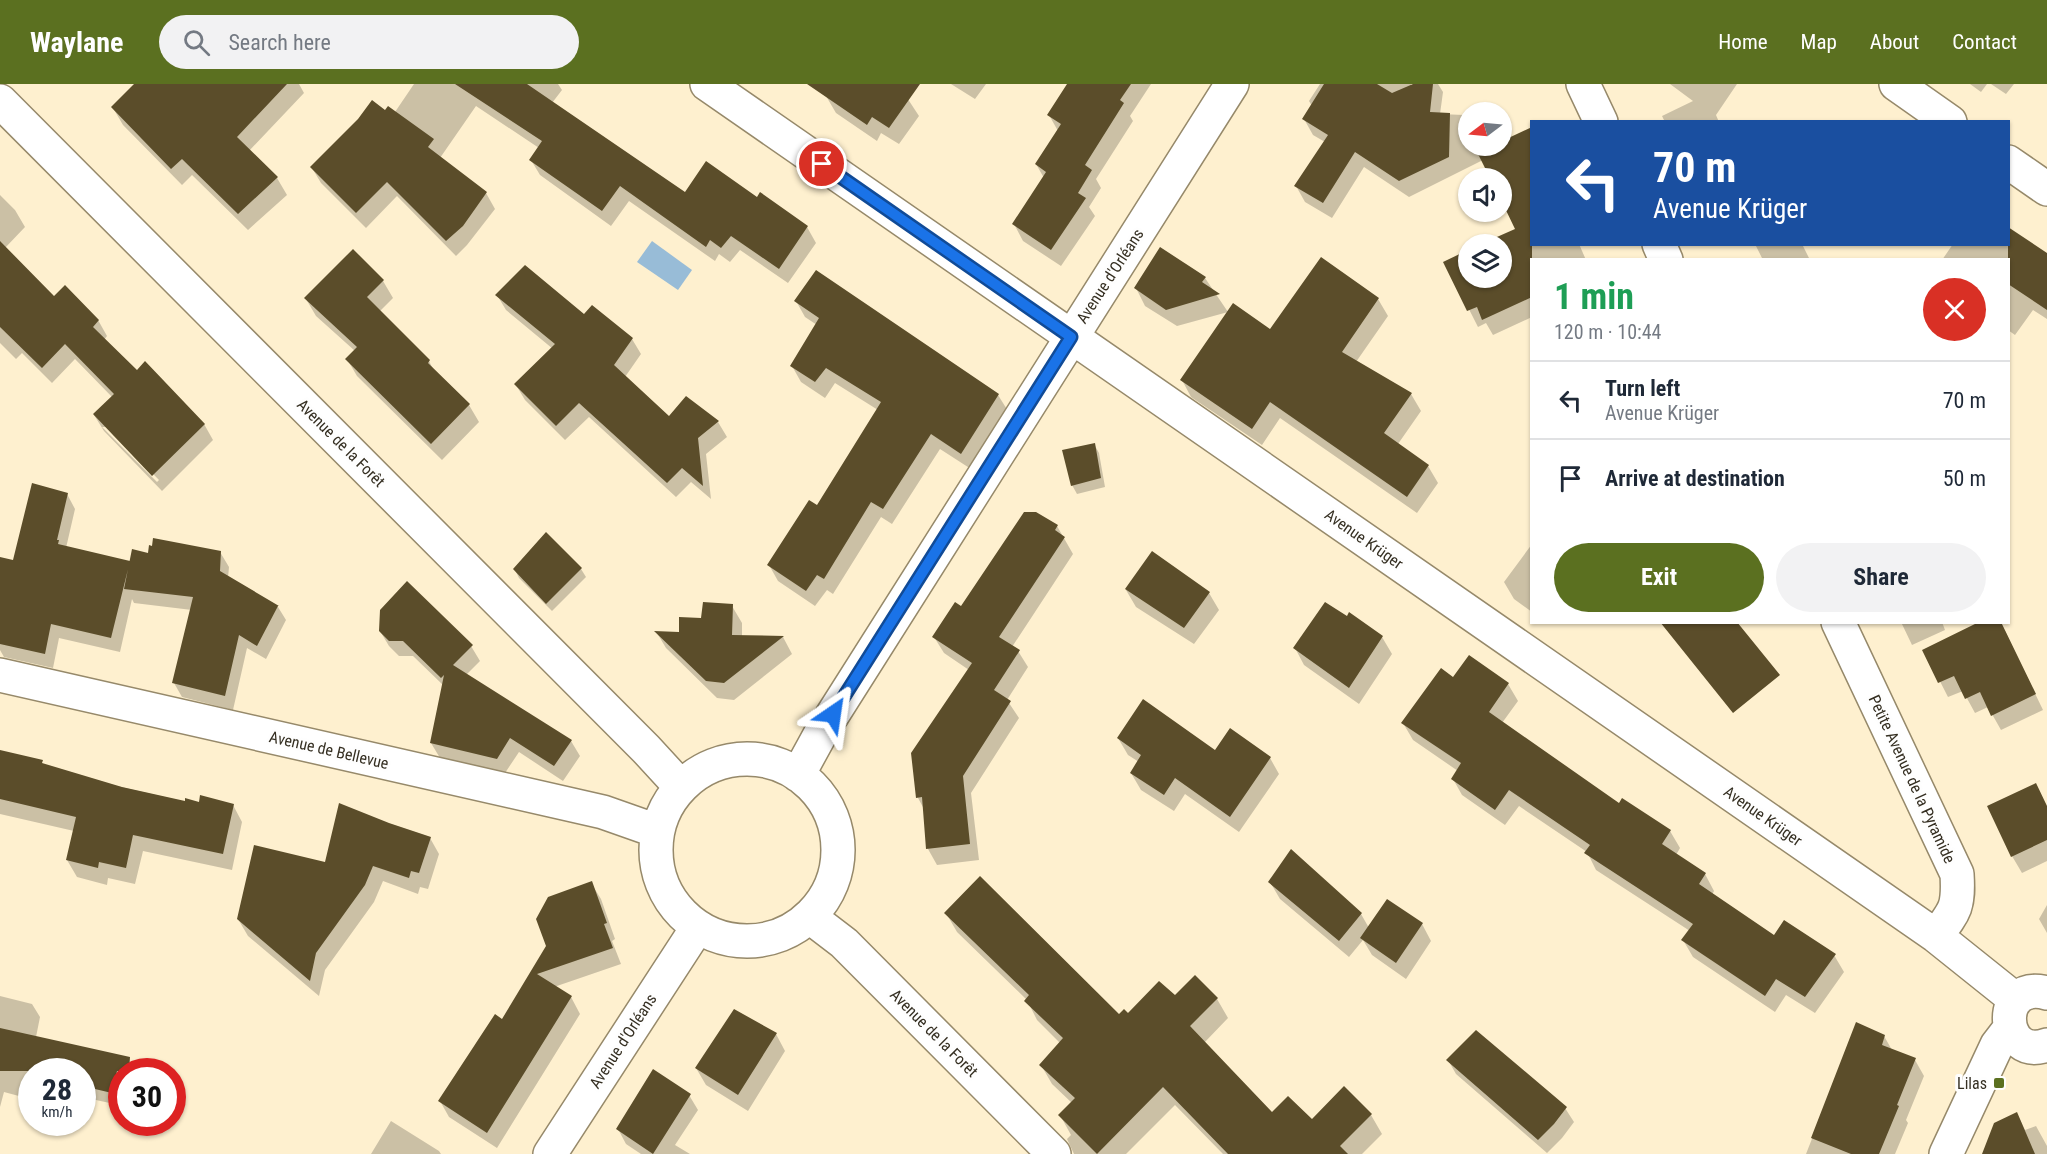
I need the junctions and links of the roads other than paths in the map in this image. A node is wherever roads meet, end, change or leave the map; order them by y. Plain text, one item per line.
1 (707, 84) edge
2 (1232, 84) edge
3 (1583, 84) edge
4 (1896, 84) edge
5 (0, 101) edge
6 (1600, 120) edge
7 (1947, 120) edge
8 (2010, 163) edge
9 (2047, 189) edge
10 (1071, 337) junction
11 (1839, 624) edge
12 (0, 675) edge
13 (798, 774) junction
14 (681, 787) junction
15 (657, 831) junction
16 (810, 917) junction
17 (697, 928) junction
18 (1936, 936) junction
19 (2024, 1007) edge
20 (2046, 1048) edge
21 (550, 1154) edge
22 (1054, 1154) edge
23 (1946, 1154) edge

1 - 10 street, Avenue Krüger
2 - 10 street, Avenue d'Orléans
3 - 6 street
4 - 7 street
5 - 14 street, Avenue de la Forêt
8 - 9 street
10 - 13 street, Avenue d'Orléans
10 - 18 street, Avenue Krüger
11 - 18 street, Petite Avenue de la Pyramide
12 - 15 street, Avenue de Bellevue
13 - 14 street
13 - 16 street
14 - 15 street
15 - 17 street
16 - 17 street
16 - 22 street, Avenue de la Forêt
17 - 21 street, Avenue d'Orléans
18 - 19 street, Avenue Krüger
19 - 20 street, Avenue Krüger
19 - 23 street

